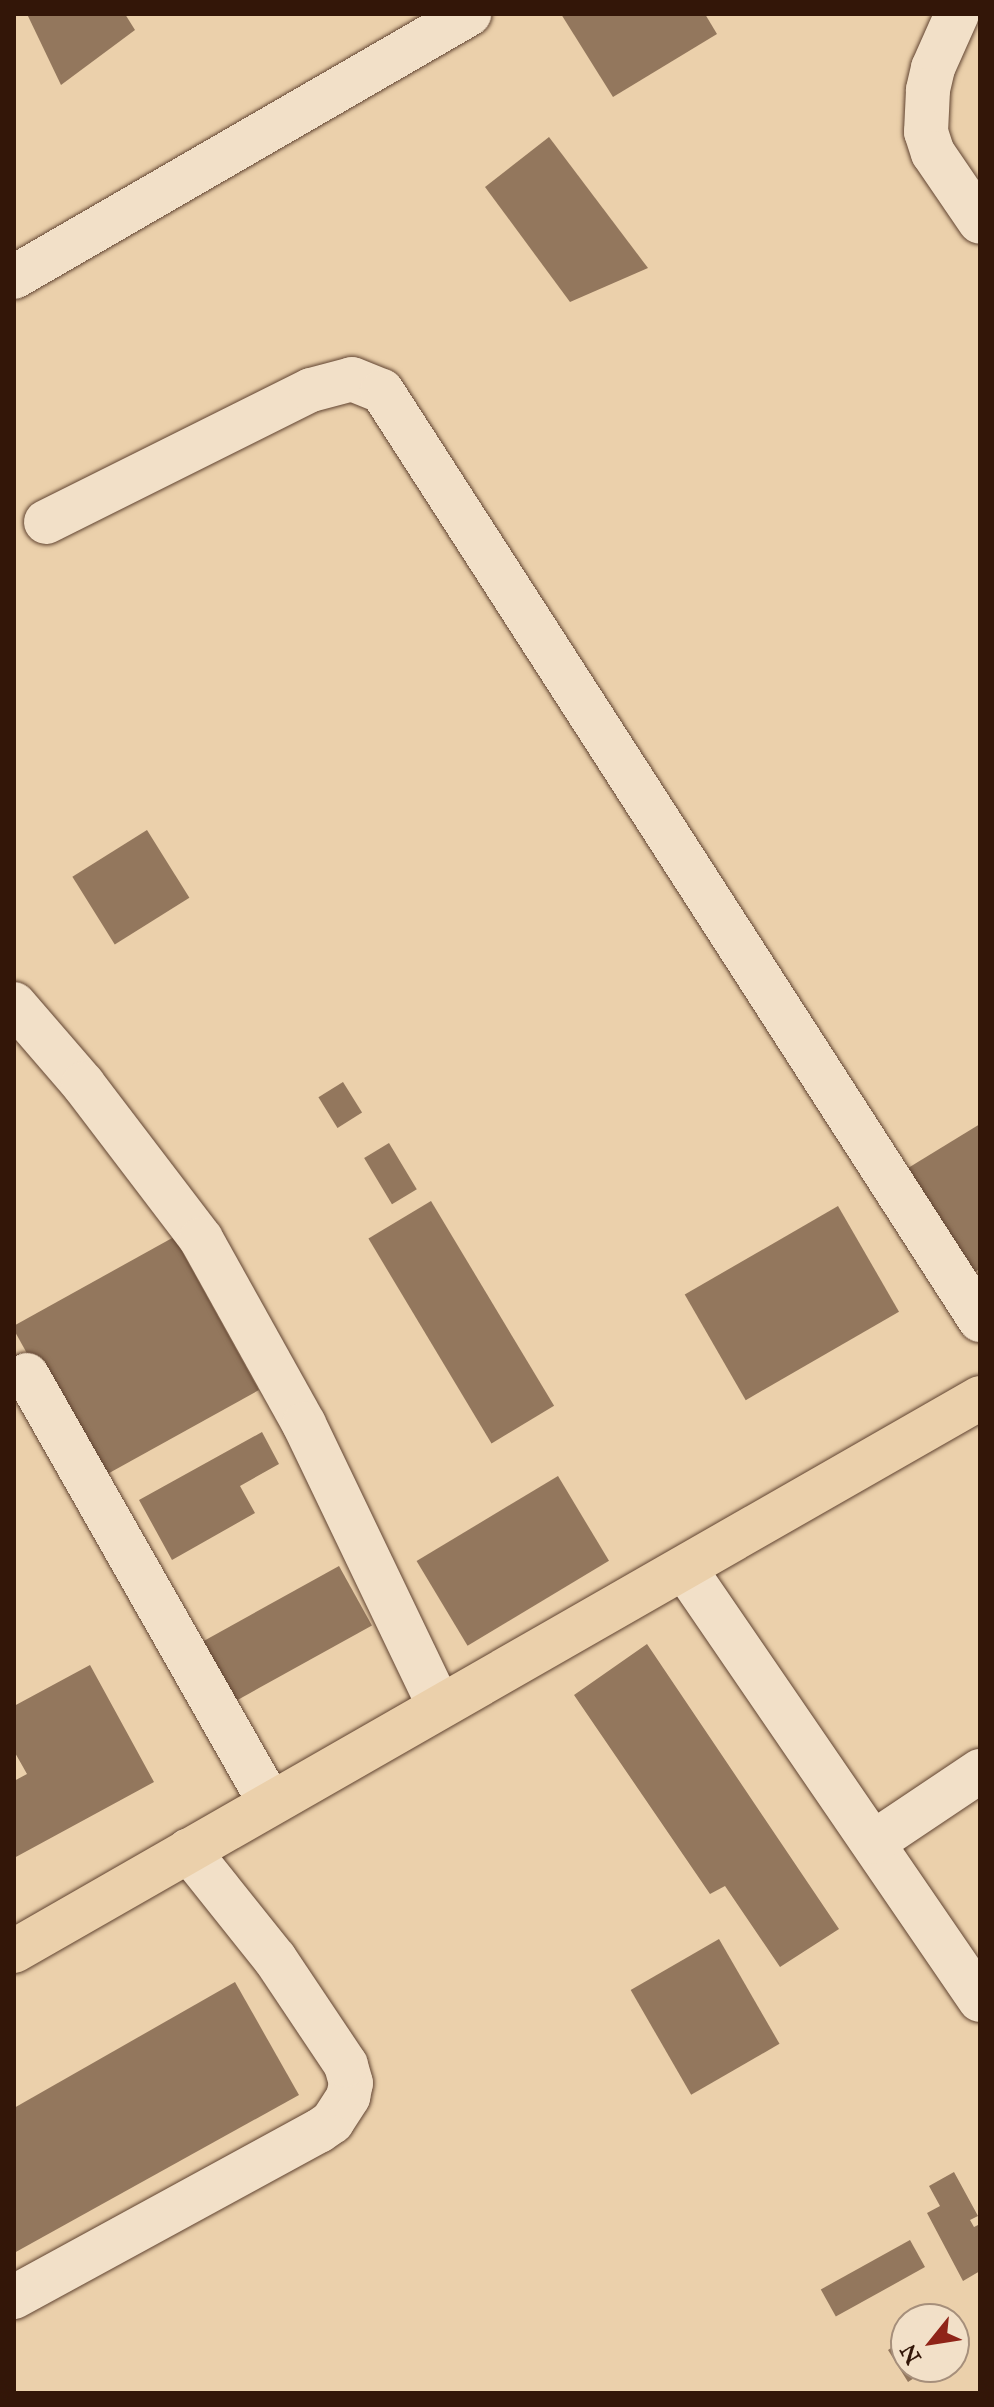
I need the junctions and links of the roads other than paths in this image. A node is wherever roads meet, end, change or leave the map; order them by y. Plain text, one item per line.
1 (469, 14) edge
2 (957, 14) edge
3 (980, 222) edge
4 (14, 277) edge
5 (46, 522) dead end
6 (14, 1004) edge
7 (980, 1320) edge
8 (27, 1375) dead end
9 (980, 1398) edge
10 (685, 1569) junction
11 (439, 1706) junction
12 (980, 1771) edge
13 (270, 1803) junction
14 (874, 1842) junction
15 (188, 1850) junction
16 (14, 1951) edge
17 (980, 2000) edge
18 (14, 2297) edge

1 - 4 street
2 - 3 street
5 - 7 street
6 - 11 street
8 - 13 street
9 - 10 main road
10 - 11 main road
10 - 14 street
11 - 13 main road
12 - 14 street
13 - 15 main road
14 - 17 street
15 - 16 main road
15 - 18 street

